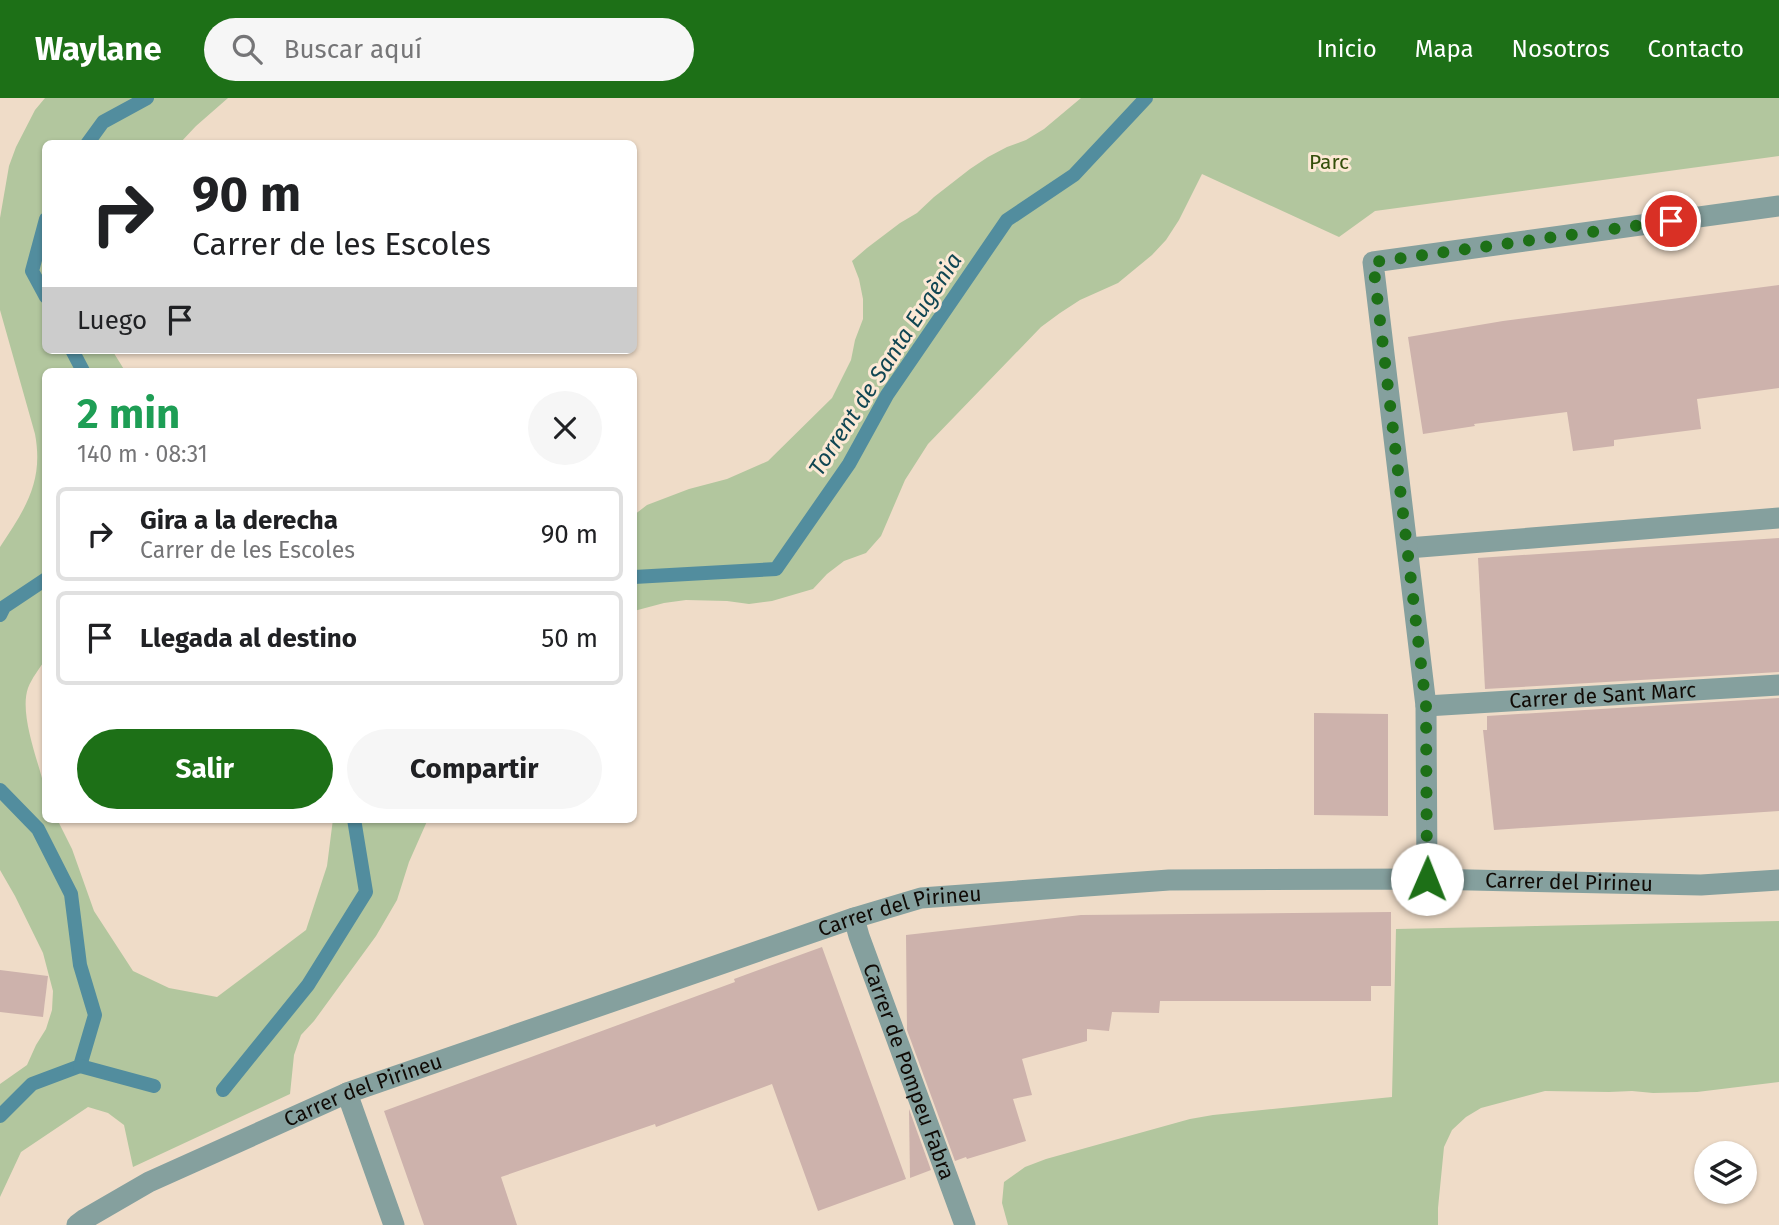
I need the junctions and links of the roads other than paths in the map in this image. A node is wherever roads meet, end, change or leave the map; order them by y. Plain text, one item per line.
1 (1779, 206) edge
2 (1779, 519) edge
3 (1408, 548) junction
4 (1779, 685) edge
5 (1426, 706) junction
6 (1427, 879) junction
7 (1779, 880) edge
8 (854, 918) junction
9 (347, 1093) junction
10 (78, 1225) edge
11 (394, 1225) edge
12 (965, 1225) edge

1 - 3 street
2 - 3 street
3 - 5 street
4 - 5 street, Carrer de Sant Marc
5 - 6 street
6 - 7 street, Carrer del Pirineu
6 - 8 street, Carrer del Pirineu
8 - 9 street, Carrer del Pirineu
8 - 12 street, Carrer de Pompeu Fabra
9 - 10 street, Carrer del Pirineu
9 - 11 street

